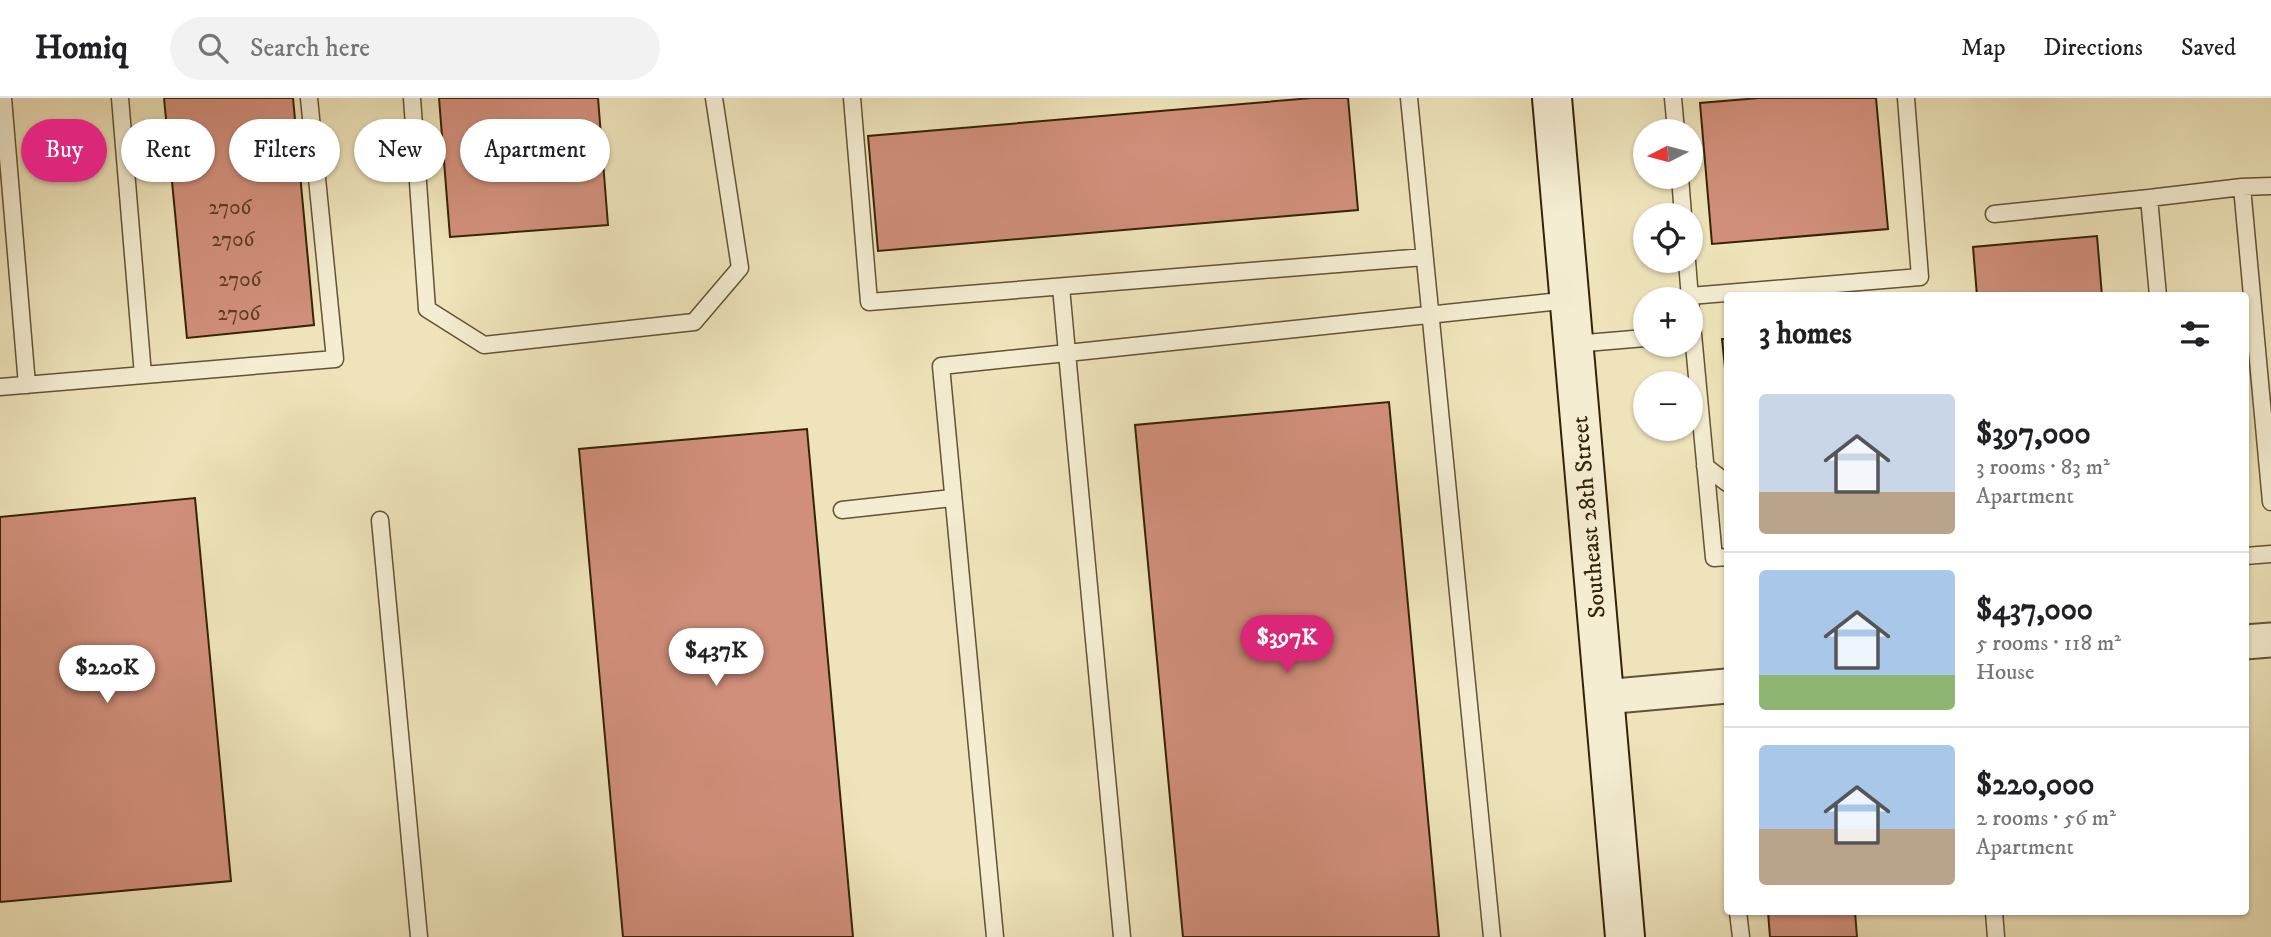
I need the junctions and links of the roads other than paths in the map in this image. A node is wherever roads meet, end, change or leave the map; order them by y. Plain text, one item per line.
1 (4, 98) edge
2 (120, 98) edge
3 (309, 98) edge
4 (412, 98) edge
5 (714, 98) edge
6 (852, 98) edge
7 (1409, 98) edge
8 (1552, 98) edge
9 (1673, 98) edge
10 (1906, 98) edge
11 (1675, 119) edge
12 (2271, 186) edge
13 (2242, 187) junction
14 (2149, 198) junction
15 (1994, 214) dead end
16 (1424, 257) junction
17 (1061, 286) junction
18 (1763, 292) edge
19 (2158, 292) edge
20 (1724, 296) edge
21 (1703, 298) edge
22 (1570, 300) junction
23 (1429, 316) junction
24 (1633, 339) edge
25 (1574, 344) junction
26 (1067, 353) junction
27 (1694, 357) edge
28 (143, 375) junction
29 (27, 385) junction
30 (0, 387) edge
31 (1705, 466) junction
32 (1724, 481) edge
33 (952, 498) junction
34 (2271, 502) edge
35 (842, 510) dead end
36 (380, 520) dead end
37 (2271, 554) edge
38 (1724, 556) edge
39 (2249, 556) edge
40 (2271, 640) edge
41 (2249, 642) edge
42 (1724, 686) edge
43 (1604, 697) junction
44 (1738, 915) edge
45 (1994, 915) edge
46 (419, 937) edge
47 (995, 937) edge
48 (1122, 937) edge
49 (1492, 937) edge
50 (1625, 937) edge
51 (1741, 937) edge
52 (1996, 937) edge

1 - 29 lane
2 - 28 lane
3 - 28 lane
4 - 5 lane
6 - 17 lane
7 - 16 lane
8 - 22 main road, Southeast 28th Street
9 - 11 lane
10 - 18 lane
12 - 13 lane
13 - 14 lane
13 - 34 lane
14 - 15 lane
14 - 19 lane
16 - 17 lane
16 - 23 lane
17 - 26 lane
20 - 21 lane
22 - 23 lane
22 - 25 main road, Southeast 28th Street
23 - 26 lane
23 - 49 lane
24 - 25 lane
25 - 43 main road, Southeast 28th Street
26 - 33 lane
26 - 48 lane
27 - 31 lane
28 - 29 lane
29 - 30 lane
31 - 32 lane
31 - 38 lane
33 - 35 lane
33 - 47 lane
36 - 46 lane
37 - 39 lane
40 - 41 street
42 - 43 street
43 - 50 main road, Southeast 28th Street
44 - 51 lane
45 - 52 lane

